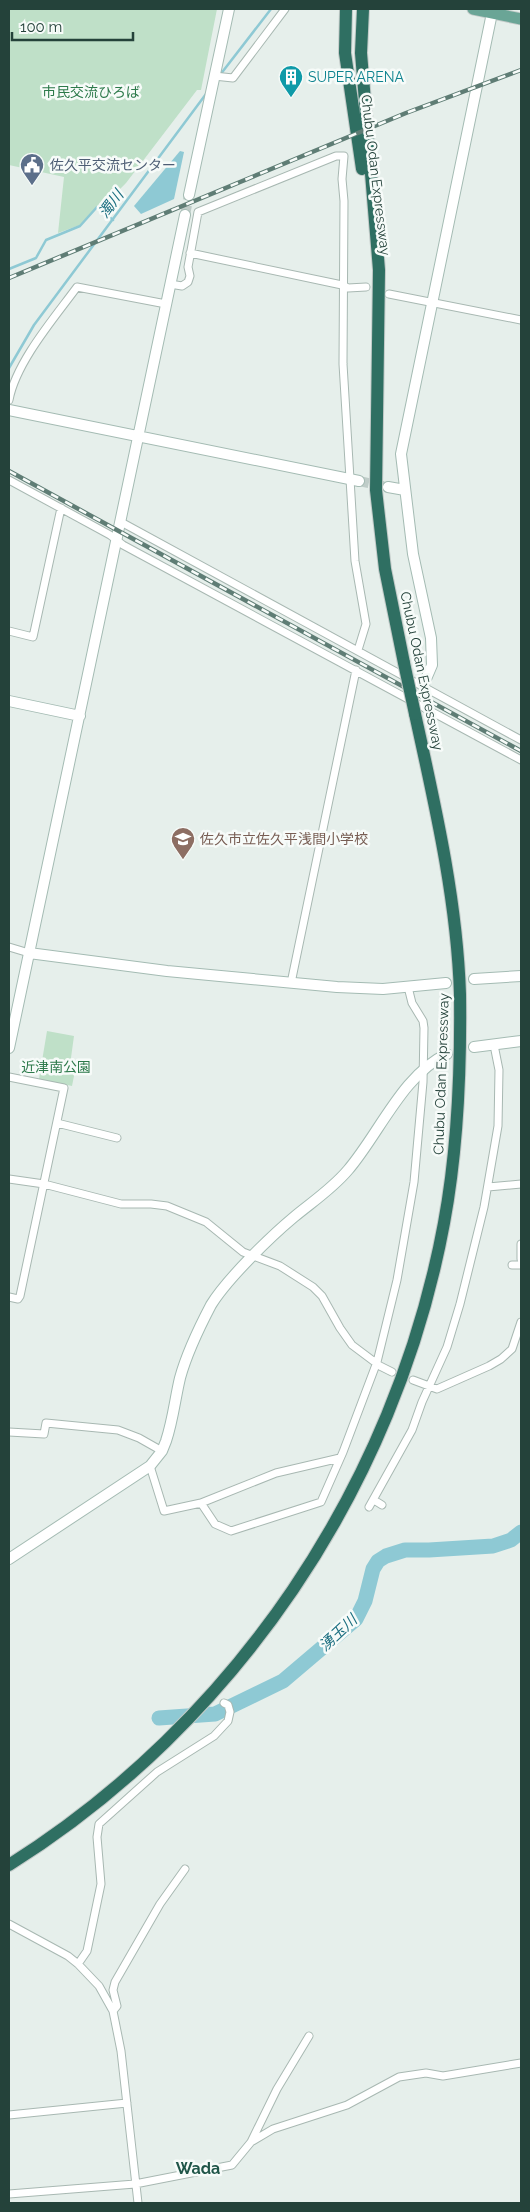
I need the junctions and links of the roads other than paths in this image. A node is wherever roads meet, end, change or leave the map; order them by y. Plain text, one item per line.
1 (229, 9) edge
2 (284, 9) edge
3 (346, 9) edge
4 (363, 9) edge
5 (473, 9) edge
6 (492, 13) junction
7 (521, 19) edge
8 (215, 72) junction
9 (189, 195) tunnel mouth
10 (185, 215) tunnel mouth
11 (190, 253) junction
12 (170, 284) junction
13 (342, 285) junction
14 (366, 286) dead end
15 (389, 294) dead end
16 (432, 303) junction
17 (166, 304) junction
18 (377, 316) junction
19 (521, 320) edge
20 (9, 400) edge
21 (9, 410) edge
22 (138, 437) junction
23 (9, 480) edge
24 (354, 480) junction
25 (388, 487) tunnel mouth
26 (405, 490) junction
27 (61, 508) junction
28 (120, 522) junction
29 (116, 540) junction
30 (9, 631) edge
31 (358, 650) junction
32 (356, 670) junction
33 (423, 686) junction
34 (9, 701) edge
35 (80, 716) junction
36 (521, 740) edge
37 (521, 760) edge
38 (9, 947) edge
39 (29, 954) junction
40 (521, 976) edge
41 (474, 979) dead end
42 (291, 983) junction
43 (446, 983) dead end
44 (408, 987) junction
45 (521, 1041) edge
46 (494, 1045) junction
47 (474, 1047) dead end
48 (9, 1048) edge
49 (447, 1054) dead end
50 (423, 1069) junction
51 (9, 1077) edge
52 (57, 1123) junction
53 (117, 1138) dead end
54 (9, 1179) edge
55 (44, 1184) junction
56 (521, 1184) edge
57 (488, 1187) junction
58 (521, 1244) edge
59 (253, 1257) junction
60 (521, 1259) edge
61 (521, 1264) edge
62 (512, 1265) dead end
63 (9, 1298) edge
64 (521, 1322) edge
65 (376, 1362) junction
66 (392, 1372) dead end
67 (413, 1380) dead end
68 (429, 1386) junction
69 (9, 1432) edge
70 (162, 1451) junction
71 (340, 1458) junction
72 (150, 1466) junction
73 (374, 1500) junction
74 (202, 1503) junction
75 (382, 1505) dead end
76 (369, 1507) dead end
77 (9, 1559) edge
78 (227, 1707) dead end
79 (9, 1865) edge
80 (186, 1869) dead end
81 (9, 1924) edge
82 (78, 1964) junction
83 (113, 2011) junction
84 (309, 2036) dead end
85 (521, 2063) edge
86 (127, 2103) junction
87 (9, 2115) edge
88 (251, 2142) junction
89 (135, 2184) junction
90 (9, 2194) edge
91 (138, 2203) edge

1 - 8 street
2 - 8 street
3 - 18 highway, Chubu Odan Expressway
4 - 18 highway, Chubu Odan Expressway
5 - 6 main road
6 - 7 main road
6 - 16 street
8 - 9 street
10 - 12 street
11 - 12 street
11 - 13 street
11 - 13 street
12 - 17 street
13 - 14 street
13 - 24 street
15 - 16 street
16 - 19 street
16 - 26 street
17 - 20 street
17 - 22 street
18 - 79 highway, Chubu Odan Expressway, bridge
21 - 22 street
22 - 24 street
22 - 28 street
23 - 27 street
24 - 31 street
25 - 26 street
26 - 33 street
27 - 29 street
27 - 30 street
28 - 29 street
28 - 31 street
29 - 32 street
29 - 35 street
31 - 33 street
32 - 37 street
32 - 42 street
33 - 36 street
34 - 35 street
35 - 39 street
38 - 39 street
39 - 42 street
39 - 48 street
40 - 41 street
42 - 44 street
43 - 44 street
44 - 50 street
45 - 46 street
46 - 47 street
46 - 57 street
49 - 50 street
50 - 59 street
50 - 65 street
51 - 52 street
52 - 53 street
52 - 55 street
54 - 55 street
55 - 59 street
55 - 63 street
56 - 57 street
57 - 68 street
58 - 60 street
59 - 65 street
59 - 70 street
61 - 62 street
64 - 68 street
65 - 66 street
65 - 71 street
67 - 68 street
68 - 73 street
69 - 70 street
70 - 72 street
71 - 74 street
71 - 74 street
72 - 74 street
72 - 77 street
73 - 75 street
73 - 76 street
78 - 82 street
80 - 83 street
81 - 82 street
82 - 83 street
83 - 86 street
84 - 88 street
85 - 88 street
86 - 87 street
86 - 89 street
88 - 89 street
89 - 90 street
89 - 91 street

